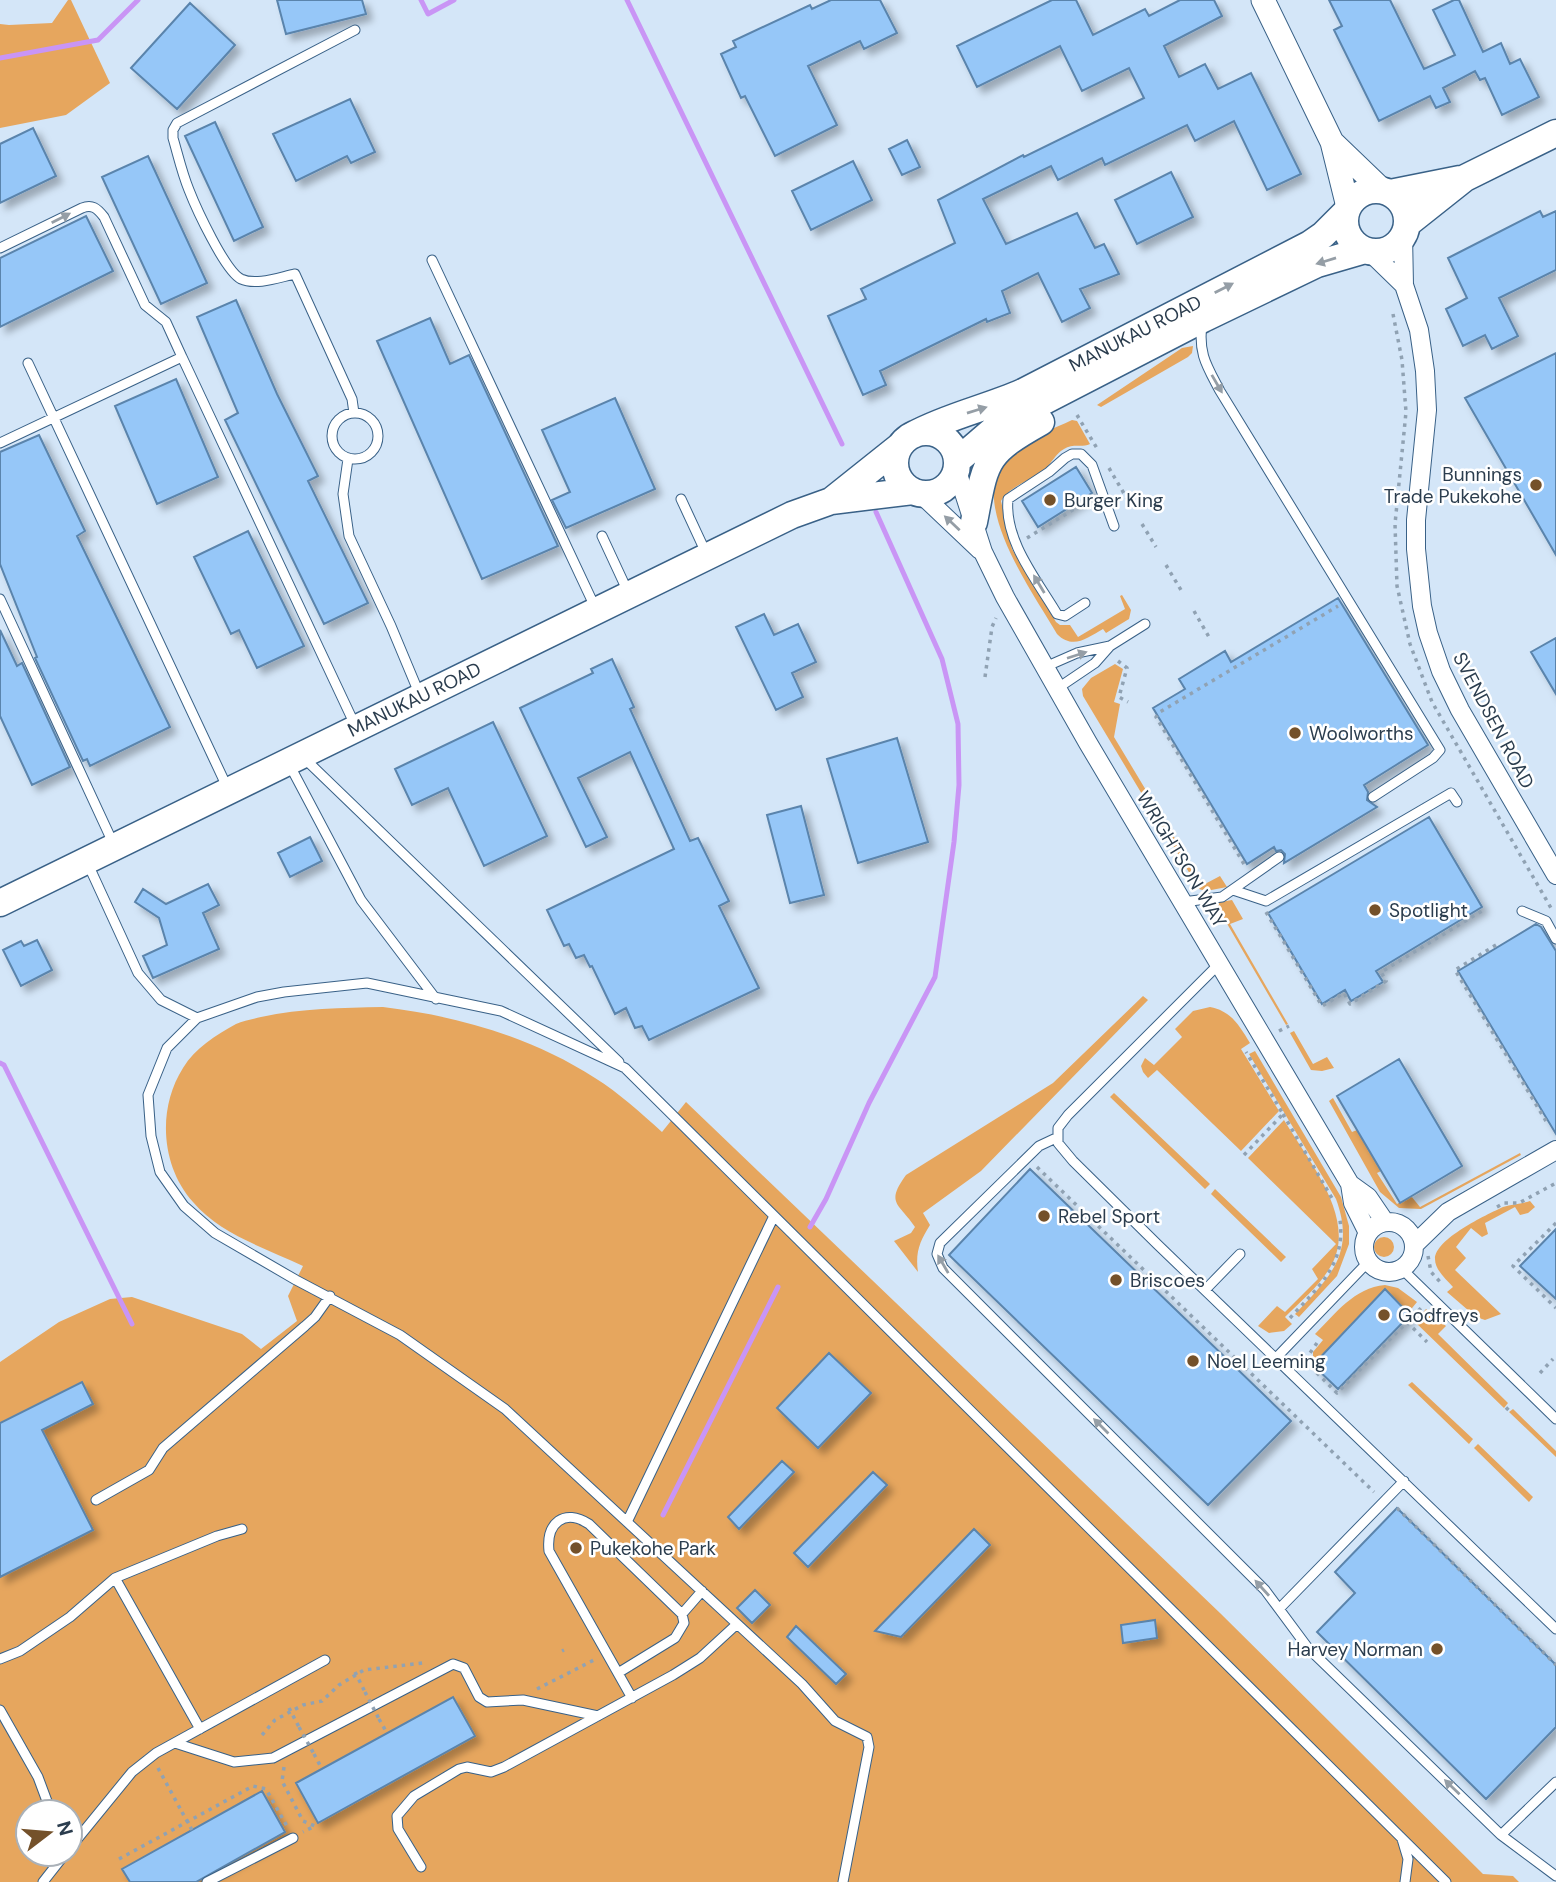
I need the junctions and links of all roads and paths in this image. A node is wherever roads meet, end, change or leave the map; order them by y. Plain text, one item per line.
1 (1263, 0) edge
2 (355, 30) dead end
3 (1556, 132) edge
4 (1332, 142) junction
5 (1465, 178) junction
6 (1386, 192) junction
7 (1347, 210) junction
8 (1405, 230) junction
9 (0, 248) edge
10 (1367, 251) junction
11 (432, 260) dead end
12 (1404, 285) junction
13 (1203, 319) junction
14 (1140, 352) junction
15 (182, 358) junction
16 (28, 363) dead end
17 (354, 413) junction
18 (54, 418) junction
19 (907, 441) junction
20 (0, 443) edge
21 (348, 459) junction
22 (957, 465) junction
23 (917, 493) junction
24 (1097, 495) dead end
25 (681, 499) dead end
26 (831, 501) junction
27 (974, 522) junction
28 (1142, 524) dead end
29 (1114, 526) dead end
30 (602, 536) dead end
31 (1026, 539) dead end
32 (1156, 547) dead end
33 (983, 552) junction
34 (707, 556) junction
35 (1166, 565) dead end
36 (1181, 590) dead end
37 (629, 594) junction
38 (1335, 596) dead end
39 (1004, 597) junction
40 (0, 599) edge
41 (1085, 603) dead end
42 (597, 610) junction
43 (1194, 611) dead end
44 (1145, 624) dead end
45 (1209, 637) dead end
46 (1110, 646) junction
47 (1118, 660) dead end
48 (1045, 667) junction
49 (985, 677) dead end
50 (1058, 688) junction
51 (420, 697) junction
52 (1128, 702) dead end
53 (356, 728) junction
54 (294, 758) junction
55 (229, 790) junction
56 (1373, 797) dead end
57 (1457, 802) dead end
58 (115, 846) junction
59 (1279, 857) dead end
60 (86, 861) junction
61 (1244, 864) dead end
62 (1556, 875) edge
63 (1233, 890) junction
64 (1183, 902) junction
65 (0, 903) edge
66 (1271, 909) dead end
67 (1485, 909) dead end
68 (1522, 911) dead end
69 (1556, 939) edge
70 (1496, 945) dead end
71 (1219, 964) junction
72 (436, 999) junction
73 (197, 1018) junction
74 (1289, 1026) dead end
75 (1279, 1031) dead end
76 (1246, 1052) dead end
77 (625, 1068) junction
78 (1283, 1114) junction
79 (1546, 1121) dead end
80 (1056, 1138) junction
81 (1556, 1150) edge
82 (1244, 1155) dead end
83 (1036, 1166) dead end
84 (1556, 1183) edge
85 (1350, 1184) junction
86 (1336, 1205) dead end
87 (1493, 1209) dead end
88 (1448, 1212) junction
89 (774, 1216) junction
90 (1340, 1218) dead end
91 (1393, 1223) junction
92 (1556, 1223) edge
93 (1368, 1233) junction
94 (1421, 1249) junction
95 (1240, 1254) dead end
96 (1369, 1261) junction
97 (1401, 1268) junction
98 (1442, 1284) dead end
99 (1205, 1290) junction
100 (330, 1296) junction
101 (1421, 1308) dead end
102 (1556, 1308) edge
103 (1290, 1318) dead end
104 (1407, 1322) junction
105 (1427, 1342) dead end
106 (1317, 1343) dead end
107 (1276, 1358) junction
108 (1553, 1359) dead end
109 (1540, 1373) dead end
110 (1556, 1419) edge
111 (1404, 1481) junction
112 (1376, 1493) dead end
113 (96, 1500) dead end
114 (1397, 1508) dead end
115 (627, 1522) junction
116 (242, 1529) dead end
117 (115, 1578) junction
118 (702, 1591) junction
119 (1279, 1609) junction
120 (682, 1614) junction
121 (737, 1624) junction
122 (1556, 1629) edge
123 (0, 1659) edge
124 (325, 1660) dead end
125 (594, 1660) dead end
126 (1556, 1665) edge
127 (439, 1670) junction
128 (355, 1673) junction
129 (618, 1673) junction
130 (632, 1698) junction
131 (513, 1701) junction
132 (0, 1710) edge
133 (290, 1710) junction
134 (598, 1716) junction
135 (200, 1729) junction
136 (387, 1733) dead end
137 (262, 1735) dead end
138 (175, 1743) junction
139 (285, 1769) dead end
140 (322, 1769) dead end
141 (161, 1774) dead end
142 (1556, 1782) edge
143 (46, 1798) edge
144 (309, 1829) dead end
145 (192, 1830) dead end
146 (84, 1831) edge
147 (1501, 1835) junction
148 (1401, 1837) junction
149 (293, 1838) joint
150 (119, 1859) dead end
151 (421, 1867) dead end
152 (54, 1868) edge
153 (1556, 1876) edge
154 (43, 1882) edge
155 (207, 1882) edge
156 (843, 1882) edge
157 (1405, 1882) edge
158 (1447, 1882) edge

1 - 4 street
2 - 17 lane
3 - 5 main road
4 - 6 street
4 - 7 street
5 - 6 main road
5 - 8 main road
6 - 7 main road
6 - 8 main road
7 - 10 main road
19 -> 7 main road, MANUKAU ROAD
8 - 10 main road
8 - 12 street
9 -> 15 lane
10 - 12 street
10 -> 13 main road, MANUKAU ROAD
11 - 42 lane
12 - 62 street, SVENDSEN ROAD
13 - 14 main road, MANUKAU ROAD
13 -> 56 lane
14 - 22 main road, MANUKAU ROAD
14 - 27 main road
15 - 18 lane
15 - 53 lane
16 - 18 lane
17 - 21 lane
17 - 21 lane
18 - 20 lane
18 - 55 lane
19 - 22 main road
19 - 23 main road
19 - 26 main road, MANUKAU ROAD
21 - 51 lane
22 - 23 main road
22 - 27 street, WRIGHTSON WAY
23 - 26 main road, MANUKAU ROAD
33 -> 23 street, WRIGHTSON WAY
24 - 31 path
25 - 34 lane
26 - 34 main road, MANUKAU ROAD
27 - 33 street, WRIGHTSON WAY
28 - 32 path
41 -> 29 lane
30 - 37 lane
33 - 39 street, WRIGHTSON WAY
34 - 37 main road, MANUKAU ROAD
35 - 36 path
37 - 42 main road, MANUKAU ROAD
38 - 61 path
39 - 48 street, WRIGHTSON WAY
39 - 49 path
40 - 58 lane
42 - 51 main road, MANUKAU ROAD
43 - 45 path
44 - 46 lane
48 -> 46 lane
46 - 50 lane
47 - 52 path
48 - 50 street, WRIGHTSON WAY
50 - 64 street, WRIGHTSON WAY
51 - 53 main road, MANUKAU ROAD
53 - 54 main road, MANUKAU ROAD
54 - 55 main road, MANUKAU ROAD
54 - 72 lane
54 - 77 lane
55 - 58 main road, MANUKAU ROAD
57 - 63 lane
58 - 60 main road, MANUKAU ROAD
59 - 63 lane
60 - 65 main road, MANUKAU ROAD
60 - 73 lane
63 - 64 lane
64 - 71 street, WRIGHTSON WAY
66 - 67 path
68 - 69 lane
70 - 79 path
71 - 80 lane
71 - 85 street, WRIGHTSON WAY
72 - 73 lane
72 - 77 lane
73 - 100 lane
74 - 75 path
76 - 78 path
77 - 89 lane
78 - 82 path
78 - 86 path
80 - 99 lane
119 -> 80 lane
81 - 88 street
83 - 112 path
84 - 87 path
85 - 91 street, WRIGHTSON WAY
85 - 93 street, WRIGHTSON WAY
88 - 91 street
88 - 94 street
89 - 115 lane
89 - 148 lane
90 - 103 path
91 - 93 street
91 - 94 street
92 - 102 path
93 - 96 street
94 - 97 street
94 - 98 path
95 - 99 lane
96 - 97 street
96 - 107 lane
97 - 110 lane
99 - 107 lane
100 - 113 lane
100 - 115 lane
101 - 104 path
104 - 105 path
104 - 106 path
107 - 111 lane
108 - 109 path
111 - 119 lane
111 - 122 lane
114 - 126 path
115 - 118 lane
116 - 117 lane
117 - 123 lane
117 - 135 lane
118 - 120 lane
118 - 121 lane
147 -> 119 lane
120 - 129 lane
120 - 129 lane
121 - 130 lane
121 - 156 lane
124 - 135 lane
125 - 131 path
127 - 128 path
127 - 131 lane
127 - 138 lane
128 - 133 path
128 - 136 path, bridge
129 - 130 lane
130 - 134 lane
131 - 134 lane
132 - 143 lane
133 - 137 path
133 - 140 path, bridge
134 - 151 lane
135 - 138 lane
138 - 146 lane
139 - 144 path
141 - 145 path, bridge
142 - 147 lane
147 - 153 lane
148 - 157 lane
148 - 158 lane
149 - 150 path
149 - 155 lane
152 - 154 lane

